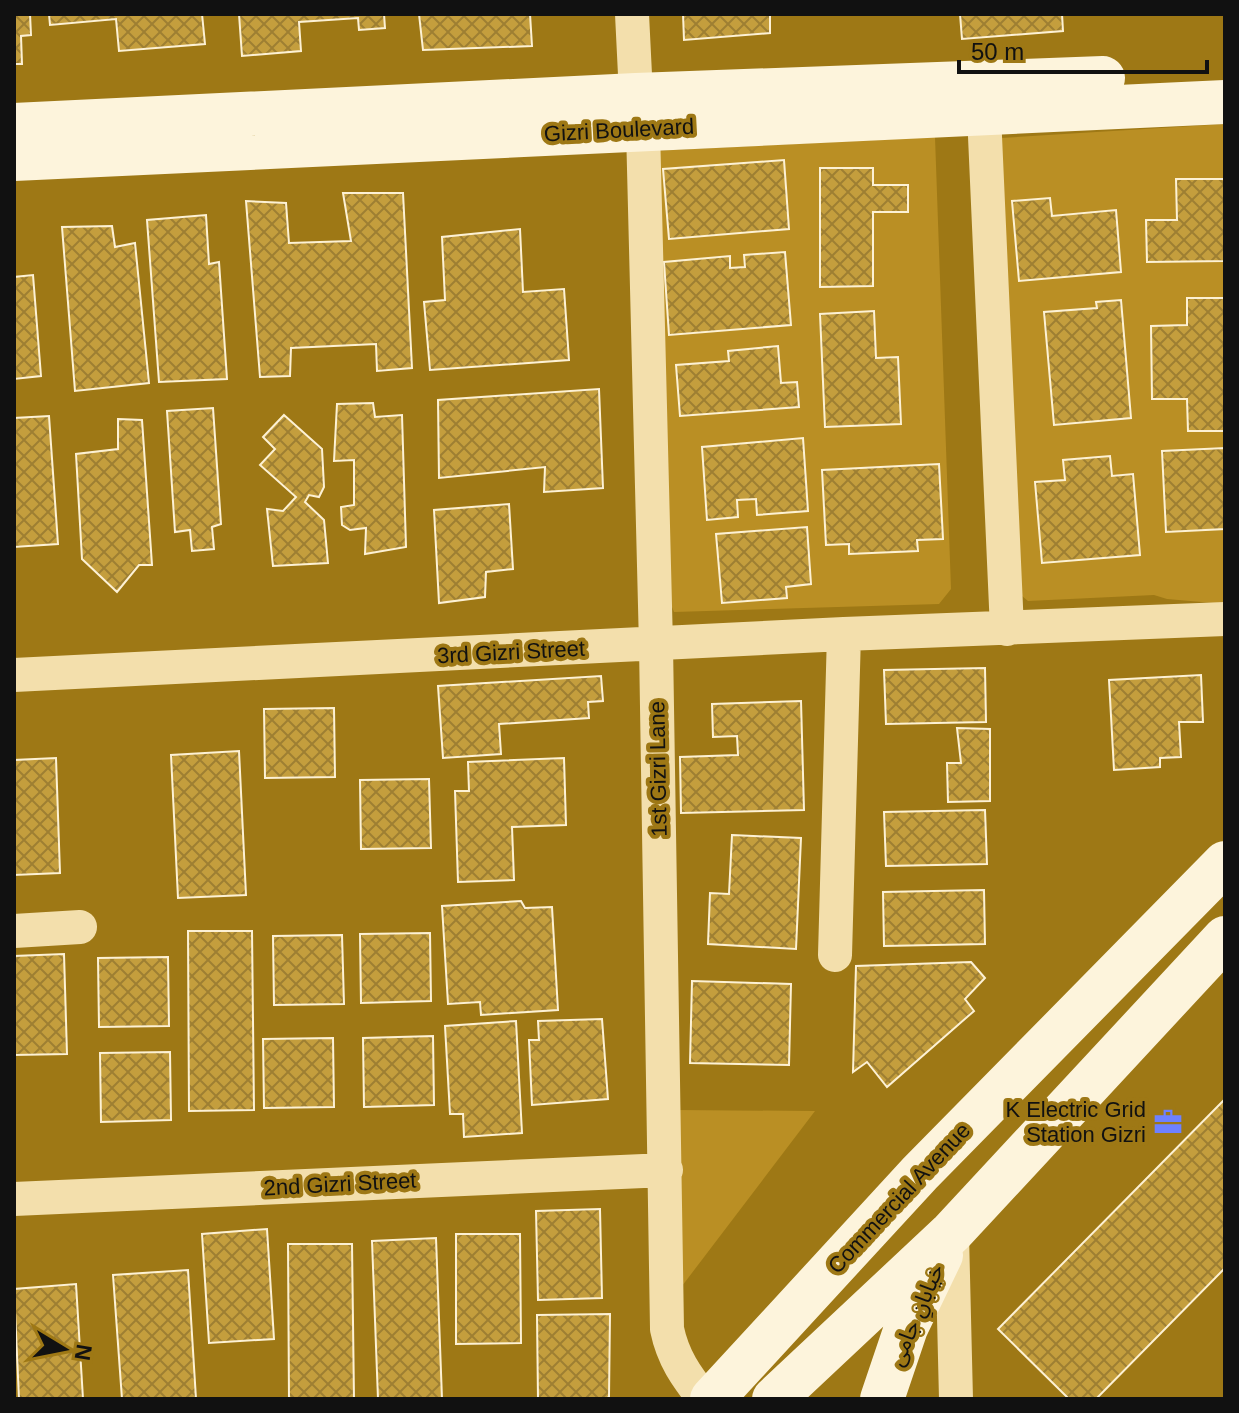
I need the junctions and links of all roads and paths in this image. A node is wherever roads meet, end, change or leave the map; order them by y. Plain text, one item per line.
1 (632, 14) edge
2 (1225, 73) edge
3 (1225, 102) edge
4 (639, 112) junction
5 (984, 114) junction
6 (14, 125) edge
7 (14, 159) edge
8 (1225, 619) edge
9 (1007, 629) junction
10 (844, 634) junction
11 (656, 645) junction
12 (14, 675) edge
13 (1225, 863) edge
14 (80, 927) dead end
15 (14, 931) edge
16 (1225, 938) edge
17 (835, 955) dead end
18 (666, 1170) junction
19 (920, 1173) junction
20 (14, 1199) edge
21 (952, 1232) junction
22 (704, 1399) edge
23 (712, 1399) edge
24 (774, 1399) edge
25 (882, 1399) edge
26 (956, 1399) edge

1 - 4 street, 1st Gizri Lane
2 - 4 main road, Gizri Boulevard
3 - 5 main road, Gizri Boulevard
4 - 5 main road, Gizri Boulevard
4 - 6 main road, Gizri Boulevard
4 - 7 main road, Gizri Boulevard
4 - 11 street, 1st Gizri Lane
5 - 9 street
8 - 9 street, 3rd Gizri Street
9 - 10 street, 3rd Gizri Street
10 - 11 street, 3rd Gizri Street
10 - 17 street
11 - 12 street, 3rd Gizri Street
11 - 18 street, 1st Gizri Lane
13 - 19 main road, Commercial Avenue
14 - 15 street
16 - 21 main road
18 - 20 street, 2nd Gizri Street
18 - 22 street, 1st Gizri Lane
19 - 21 main road
19 - 23 main road, Commercial Avenue
21 - 24 main road
21 - 25 main road, خیابانِ جامی
21 - 26 street

